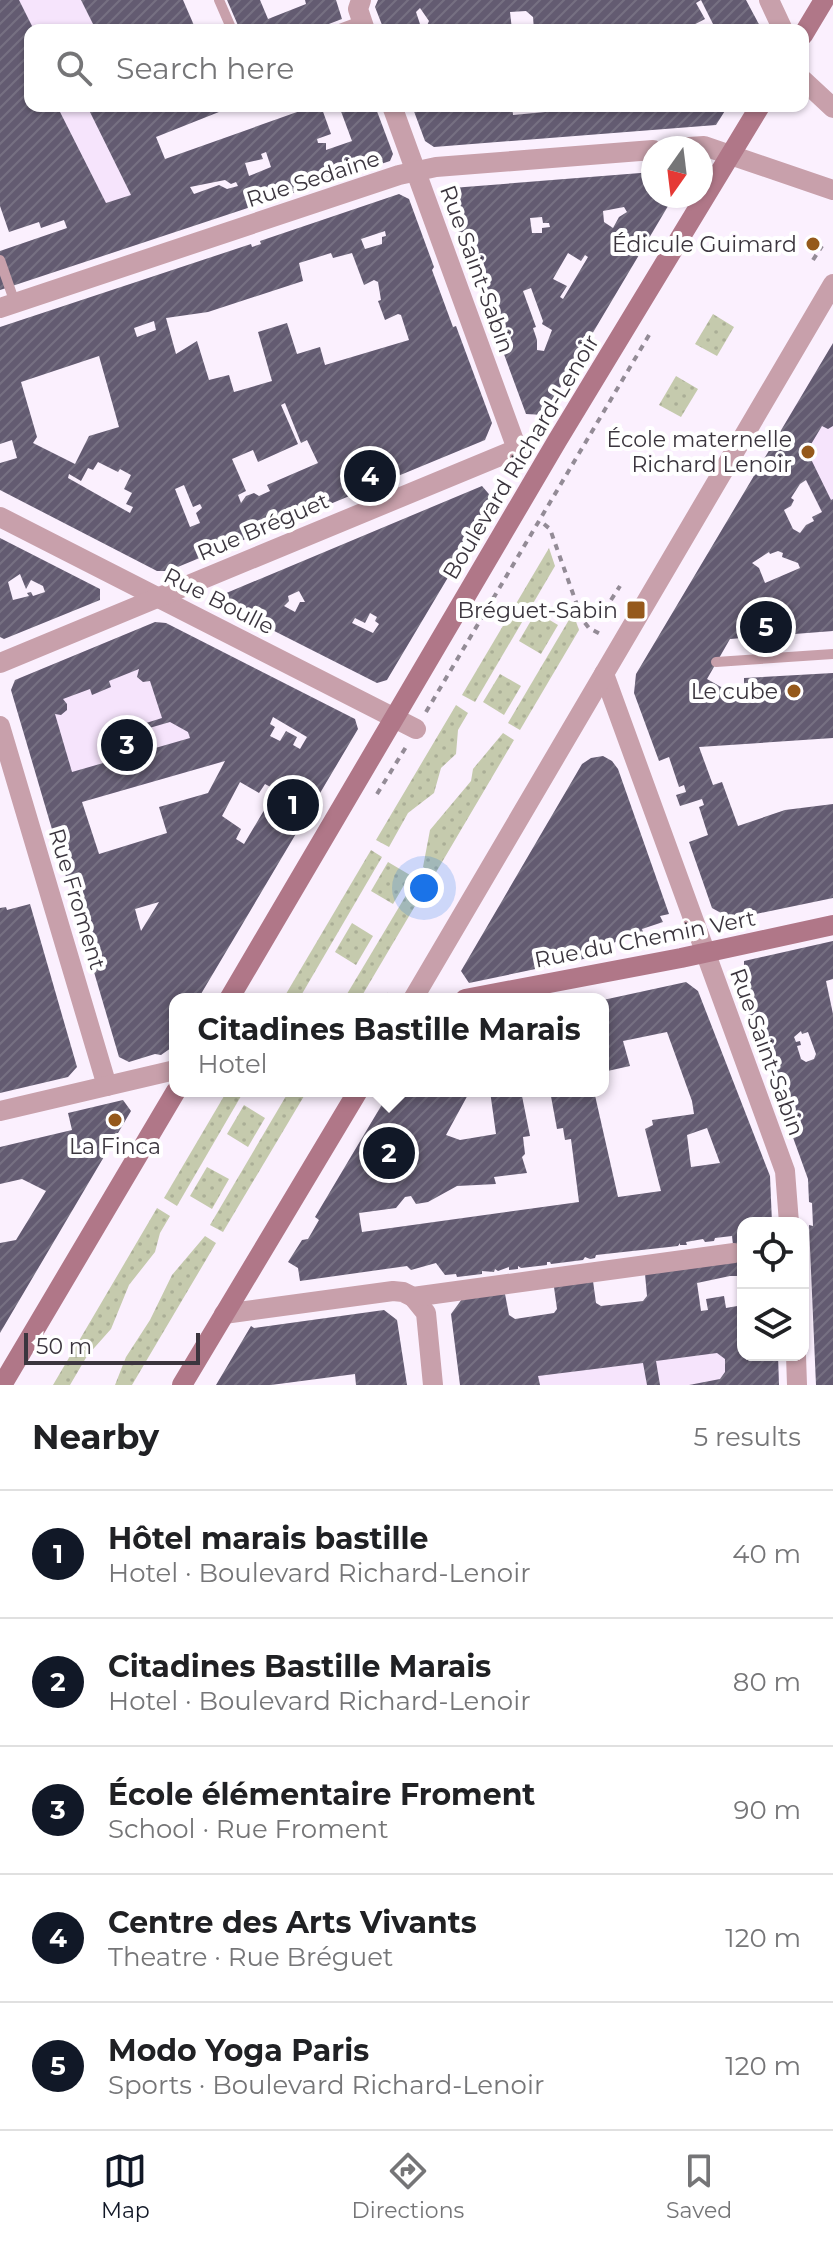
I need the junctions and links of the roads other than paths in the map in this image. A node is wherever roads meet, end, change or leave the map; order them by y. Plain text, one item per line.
1 (219, 0) edge
2 (769, 0) edge
3 (824, 0) edge
4 (229, 24) edge
5 (780, 24) edge
6 (809, 25) edge
7 (809, 86) edge
8 (833, 108) edge
9 (394, 112) edge
10 (756, 112) edge
11 (713, 149) edge
12 (641, 151) edge
13 (731, 154) junction
14 (416, 173) junction
15 (833, 190) edge
16 (0, 260) edge
17 (833, 284) edge
18 (8, 305) edge
19 (517, 449) junction
20 (542, 466) junction
21 (0, 517) edge
22 (158, 597) junction
23 (833, 654) edge
24 (716, 662) dead end
25 (0, 663) edge
26 (604, 674) junction
27 (395, 718) junction
28 (0, 726) edge
29 (416, 729) road end
30 (3, 747) edge
31 (833, 925) edge
32 (705, 953) junction
33 (233, 993) edge
34 (417, 993) edge
35 (496, 993) edge
36 (169, 1071) edge
37 (107, 1086) junction
38 (172, 1097) edge
39 (354, 1097) edge
40 (0, 1111) edge
41 (789, 1217) edge
42 (734, 1253) dead end
43 (413, 1297) junction
44 (224, 1314) junction
45 (796, 1361) edge
46 (2, 1385) edge
47 (182, 1385) edge
48 (433, 1385) edge
49 (797, 1385) edge

1 - 4 lane
2 - 5 street
3 - 6 street
7 - 8 street
9 - 14 street, Rue Saint-Sabin
10 - 13 street, Boulevard Richard-Lenoir
11 - 13 street
12 - 14 street, Rue Sedaine
13 - 15 street
13 - 20 street, Boulevard Richard-Lenoir
14 - 18 street, Rue Sedaine
14 - 19 street, Rue Saint-Sabin
16 - 18 lane
17 - 26 street
19 - 20 street
19 - 22 street, Rue Bréguet
20 - 27 street, Boulevard Richard-Lenoir
21 - 22 street, Rue Boulle
22 - 25 street, Rue Bréguet
22 - 27 street, Rue Boulle
23 - 24 lane
26 - 32 street, Rue Saint-Sabin
26 - 34 street
27 - 29 street, Rue Boulle
27 - 33 street, Boulevard Richard-Lenoir
28 - 30 street, Rue Froment
30 - 37 street, Rue Froment
31 - 32 street, Rue du Chemin Vert
32 - 35 street, Rue du Chemin Vert
32 - 41 street, Rue Saint-Sabin
36 - 37 street
37 - 40 street
38 - 46 street
39 - 44 street
42 - 43 street
43 - 44 street
43 - 48 street
44 - 47 street
45 - 49 street

